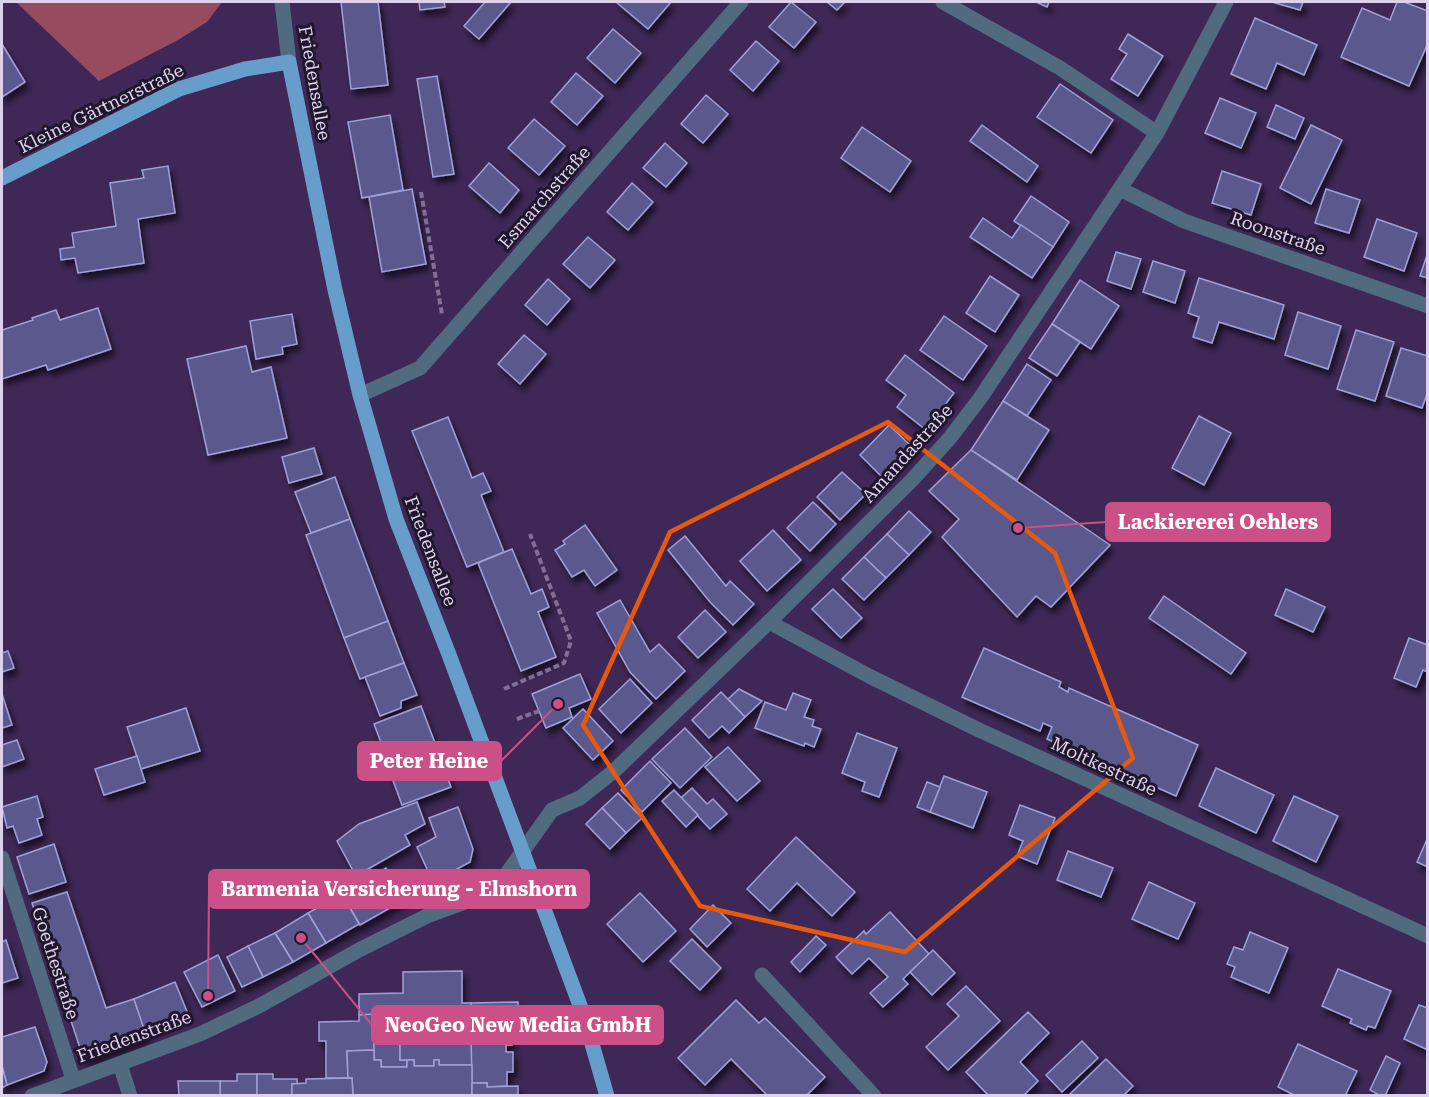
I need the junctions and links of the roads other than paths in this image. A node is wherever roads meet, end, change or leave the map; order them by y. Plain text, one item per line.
1 (282, 2) edge
2 (741, 2) edge
3 (943, 2) edge
4 (1226, 2) edge
5 (289, 62) junction
6 (1157, 133) junction
7 (2, 178) edge
8 (1120, 189) junction
9 (1428, 306) edge
10 (360, 396) junction
11 (769, 622) junction
12 (522, 850) junction
13 (2, 858) edge
14 (1428, 936) edge
15 (762, 975) dead end
16 (120, 1064) junction
17 (73, 1079) junction
18 (32, 1095) edge
19 (130, 1095) edge
20 (607, 1095) edge
21 (874, 1095) edge

1 - 5 street, Friedensallee
2 - 10 street, Esmarchstraße
3 - 6 street
4 - 6 street, Amandastraße
5 - 7 main road, Kleine Gärtnerstraße
5 - 10 main road, Friedensallee
6 - 8 street, Amandastraße
8 - 9 street, Roonstraße
8 - 11 street, Amandastraße
10 - 12 main road, Friedensallee
11 - 12 street, Amandastraße
11 - 14 street, Moltkestraße
12 - 16 street, Friedenstraße
12 - 20 main road, Friedensallee
13 - 17 street, Goethestraße
15 - 21 street
16 - 17 street, Friedenstraße
16 - 19 street
17 - 18 street, Friedenstraße

